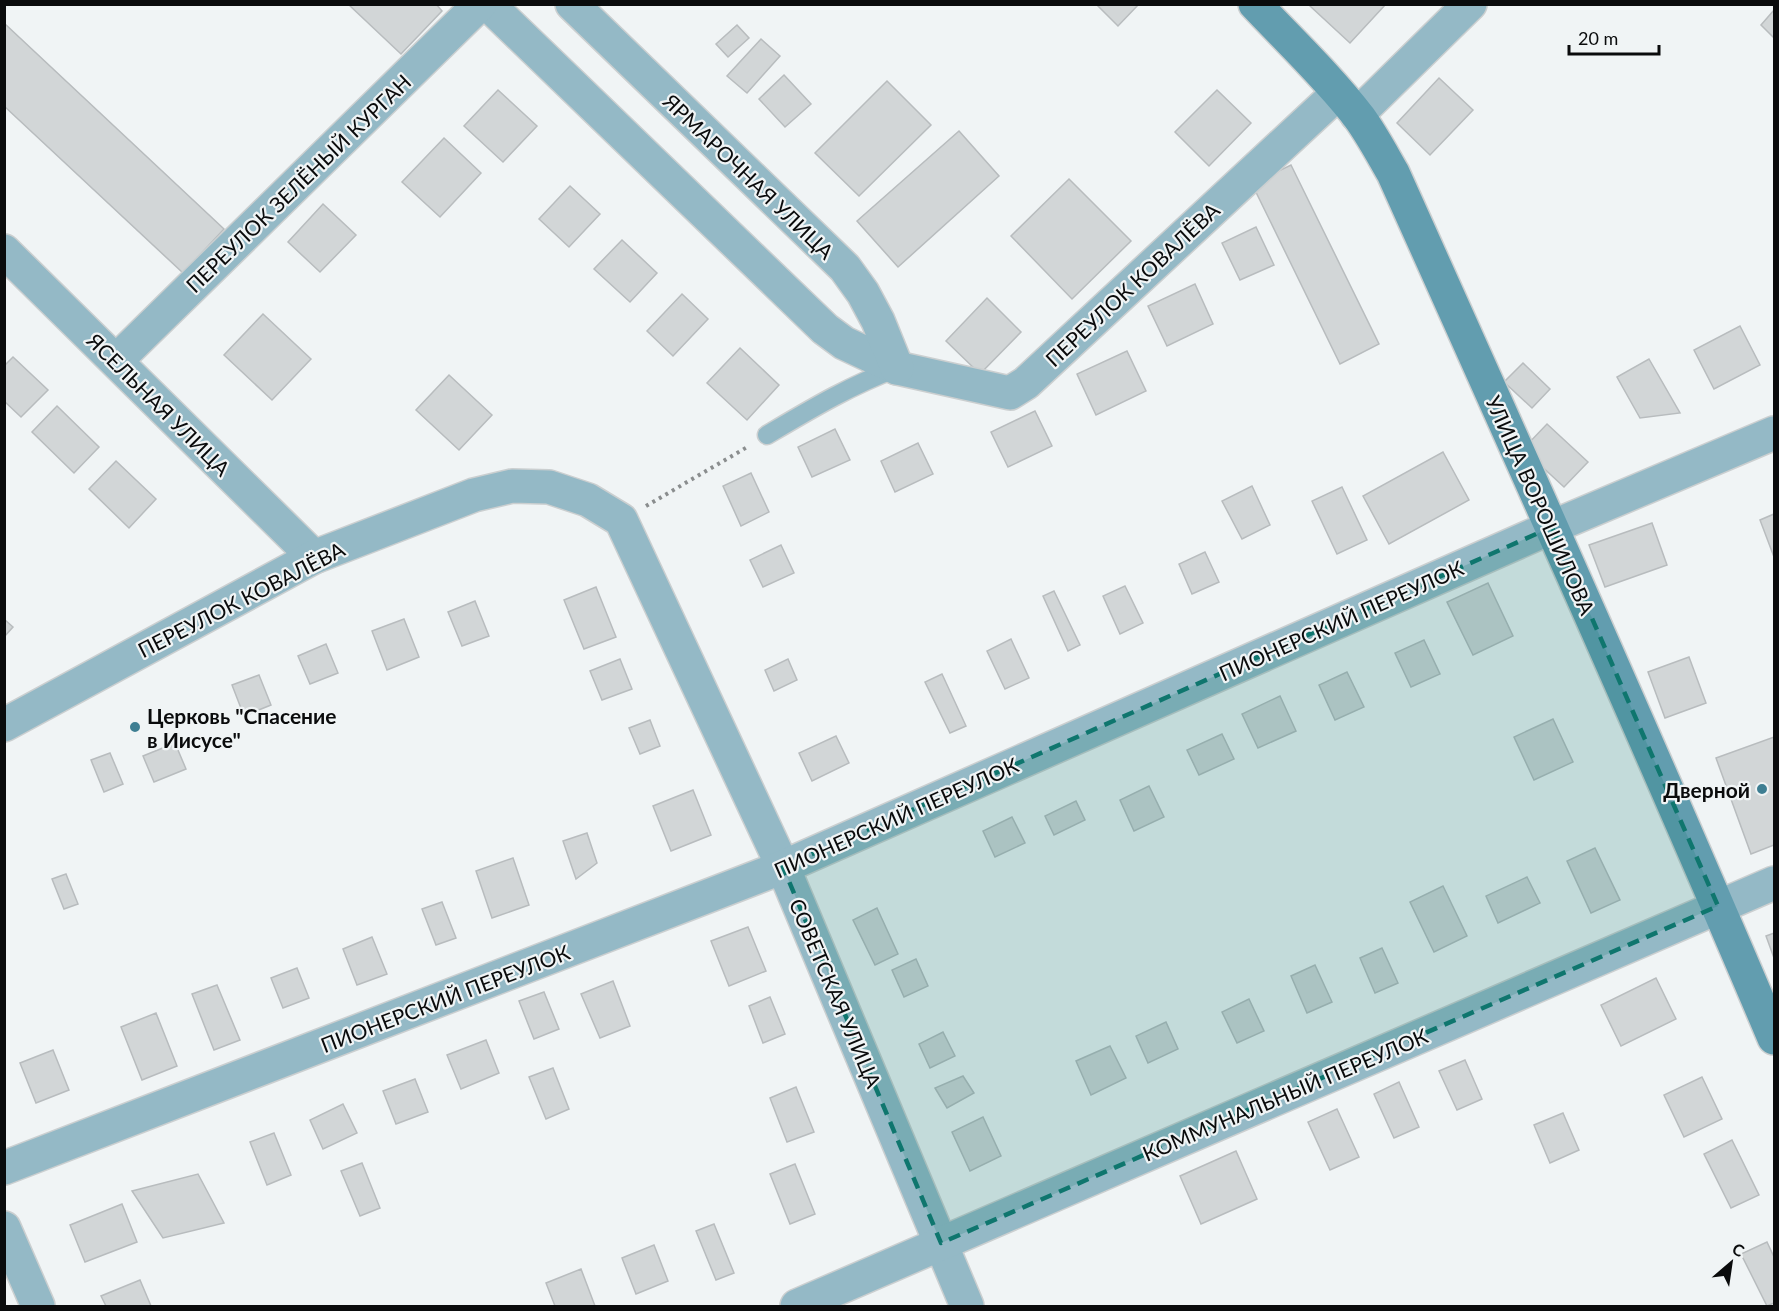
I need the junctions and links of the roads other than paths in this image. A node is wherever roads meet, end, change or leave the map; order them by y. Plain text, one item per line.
1 (480, 4) edge
2 (488, 4) edge
3 (572, 4) edge
4 (1255, 4) edge
5 (1470, 4) edge
6 (1348, 104) junction
7 (4, 251) edge
8 (116, 361) junction
9 (897, 368) junction
10 (1774, 433) edge
11 (767, 435) road end
12 (621, 520) joint
13 (1552, 527) junction
14 (314, 557) junction
15 (4, 725) edge
16 (783, 867) junction
17 (1774, 883) edge
18 (1718, 906) junction
19 (1774, 1038) edge
20 (4, 1168) edge
21 (4, 1228) edge
22 (941, 1243) junction
23 (38, 1306) edge
24 (797, 1306) edge
25 (967, 1306) edge

1 - 8 street, ПЕРЕУЛОК ЗЕЛЁНЫЙ КУРГАН
2 - 9 street
3 - 9 street, ЯРМАРОЧНАЯ УЛИЦА
4 - 6 main road, УЛИЦА ВОРОШИЛОВА
5 - 6 street, ПЕРЕУЛОК КОВАЛЁВА
6 - 9 street, ПЕРЕУЛОК КОВАЛЁВА
6 - 13 main road, УЛИЦА ВОРОШИЛОВА
7 - 8 street, ЯСЕЛЬНАЯ УЛИЦА
8 - 14 street, ЯСЕЛЬНАЯ УЛИЦА
9 - 11 lane
10 - 13 street, ПИОНЕРСКИЙ ПЕРЕУЛОК
12 - 14 street, ПЕРЕУЛОК КОВАЛЁВА
12 - 16 street, СОВЕТСКАЯ УЛИЦА
13 - 16 street, ПИОНЕРСКИЙ ПЕРЕУЛОК
13 - 18 main road, УЛИЦА ВОРОШИЛОВА
14 - 15 street, ПЕРЕУЛОК КОВАЛЁВА
16 - 20 street, ПИОНЕРСКИЙ ПЕРЕУЛОК
16 - 22 street, СОВЕТСКАЯ УЛИЦА
17 - 18 street, КОММУНАЛЬНЫЙ ПЕРЕУЛОК
18 - 19 main road, УЛИЦА ВОРОШИЛОВА
18 - 22 street, КОММУНАЛЬНЫЙ ПЕРЕУЛОК
21 - 23 street
22 - 24 street, КОММУНАЛЬНЫЙ ПЕРЕУЛОК
22 - 25 street, СОВЕТСКАЯ УЛИЦА

